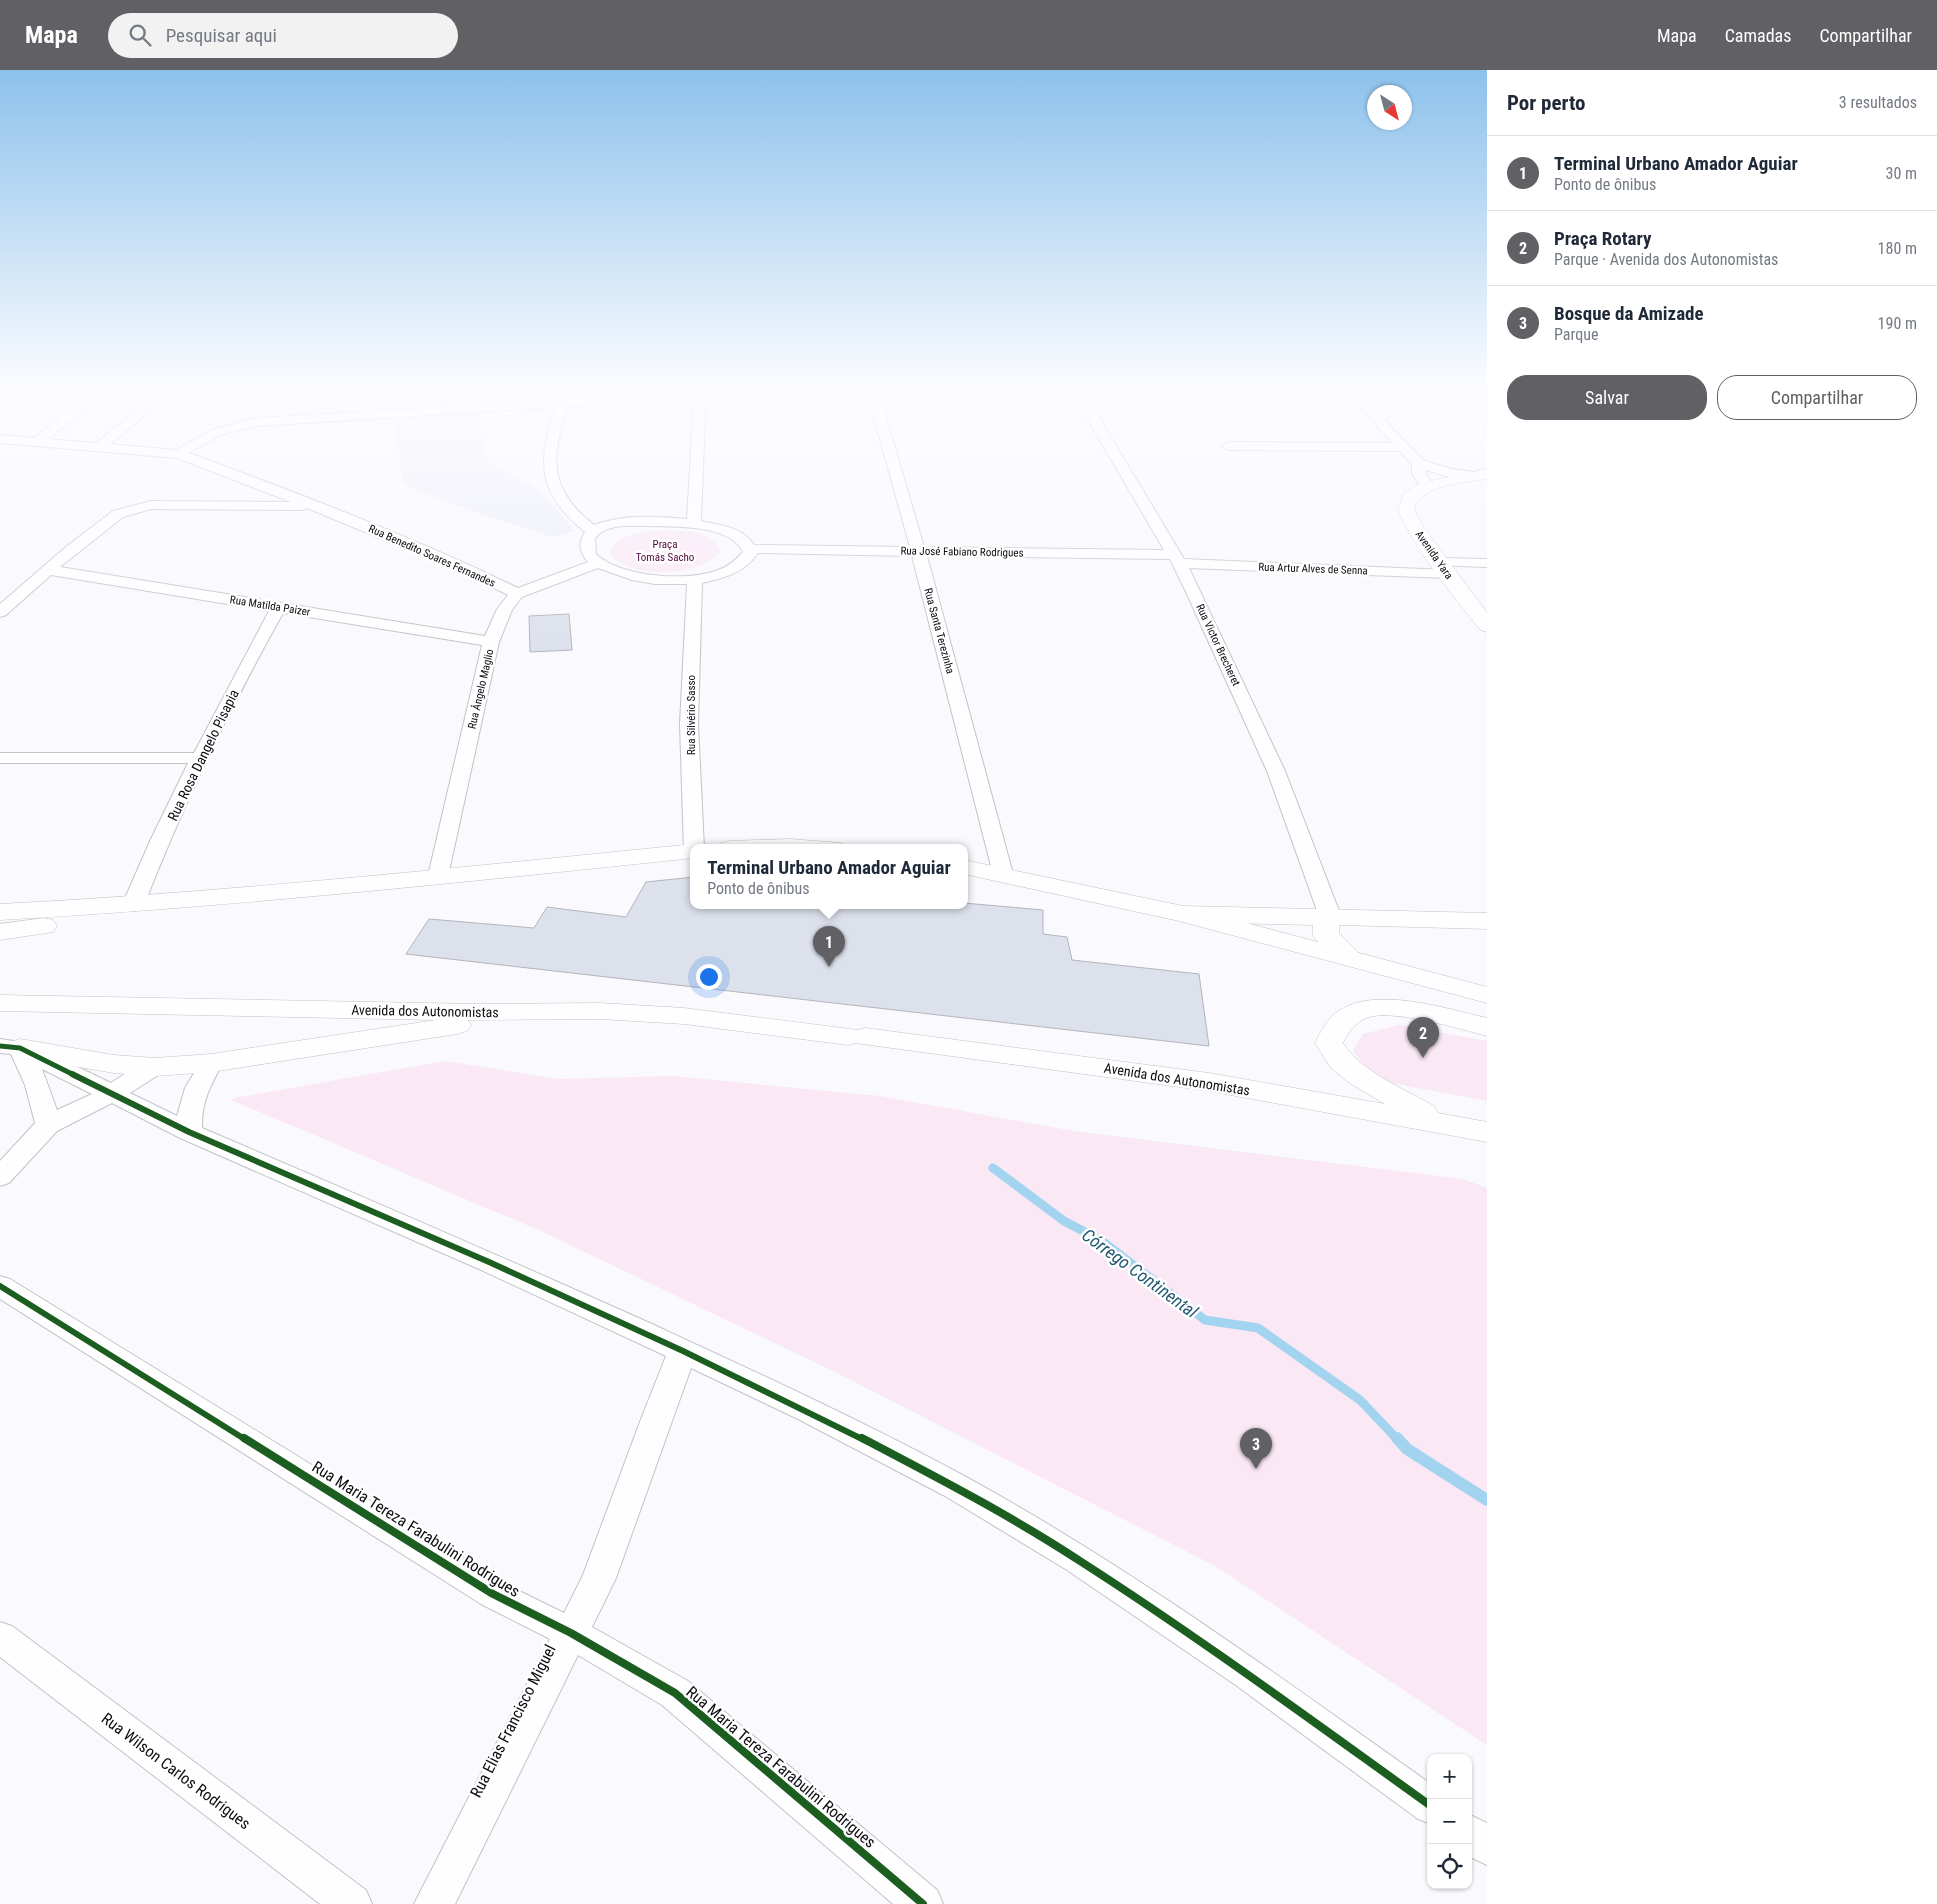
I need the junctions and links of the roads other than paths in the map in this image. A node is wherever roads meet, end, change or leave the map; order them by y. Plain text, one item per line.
1 (234, 475) edge
2 (552, 475) edge
3 (696, 475) edge
4 (896, 475) edge
5 (1128, 475) edge
6 (1420, 475) edge
7 (1481, 475) edge
8 (1427, 486) junction
9 (315, 507) junction
10 (694, 524) junction
11 (594, 530) junction
12 (751, 549) junction
13 (918, 551) junction
14 (1176, 559) junction
15 (599, 563) junction
16 (1487, 563) edge
17 (1443, 568) junction
18 (48, 570) junction
19 (695, 579) junction
20 (517, 594) junction
21 (279, 607) junction
22 (0, 612) edge
23 (1487, 626) edge
24 (491, 642) junction
25 (0, 758) edge
26 (200, 758) junction
27 (694, 844) edge
28 (690, 851) edge
29 (968, 868) edge
30 (1004, 874) junction
31 (438, 876) junction
32 (133, 905) junction
33 (0, 912) edge
34 (1183, 914) junction
35 (1330, 916) junction
36 (1487, 921) edge
37 (0, 932) edge
38 (1349, 957) junction
39 (1487, 995) edge
40 (0, 1003) edge
41 (540, 1012) junction
42 (1487, 1027) edge
43 (10, 1047) edge
44 (211, 1063) junction
45 (155, 1067) junction
46 (111, 1094) junction
47 (1445, 1124) junction
48 (48, 1125) junction
49 (188, 1132) junction
50 (1487, 1132) edge
51 (0, 1178) edge
52 (0, 1286) edge
53 (683, 1351) junction
54 (571, 1633) junction
55 (0, 1637) edge
56 (1427, 1803) edge
57 (1472, 1836) edge
58 (1487, 1846) edge
59 (352, 1904) edge
60 (434, 1904) edge
61 (923, 1904) edge

1 - 9 street, Rua Benedito Soares Fernandes
2 - 11 street
3 - 10 street
4 - 13 street, Rua Santa Terezinha
5 - 14 street, Rua Victor Brecheret
6 - 8 street
7 - 8 main road, Avenida Yara
8 - 17 main road, Avenida Yara
9 - 18 street
9 - 20 street, Rua Benedito Soares Fernandes
10 - 11 street
10 - 12 street
11 - 15 street
12 - 13 street, Rua José Fabiano Rodrigues
12 - 19 street
13 - 14 street, Rua José Fabiano Rodrigues
13 - 30 street, Rua Santa Terezinha
14 - 17 street, Rua Artur Alves de Senna
14 - 35 street, Rua Victor Brecheret
15 - 19 street
15 - 20 street
16 - 17 street, Rua Artur Alves de Senna
17 - 23 main road, Avenida Yara
18 - 21 street, Rua Matilda Paizer
18 - 22 street
19 - 27 street, Rua Silvério Sasso
20 - 24 street, Rua Ângelo Maglio
21 - 24 street, Rua Matilda Paizer
21 - 26 street, Rua Rosa Dangelo Pisapia
24 - 31 street, Rua Ângelo Maglio
25 - 26 street
26 - 32 street, Rua Rosa Dangelo Pisapia
28 - 31 main road
29 - 30 main road
30 - 34 main road
31 - 32 main road
32 - 33 main road
32 - 37 main road
34 - 35 main road
34 - 38 main road
35 - 36 main road
35 - 38 main road
38 - 39 main road
40 - 41 main road, Avenida dos Autonomistas
41 - 44 main road
41 - 47 main road, Avenida dos Autonomistas
42 - 47 main road
43 - 45 main road
43 - 46 street
43 - 48 street
44 - 45 main road
44 - 49 street
45 - 46 street
46 - 48 street
46 - 49 street
47 - 50 main road, Avenida dos Autonomistas
48 - 51 street
49 - 53 street
52 - 54 street, Rua Maria Tereza Farabulini Rodrigues
53 - 54 street, Rua Elias Francisco Miguel
53 - 56 street
54 - 60 street, Rua Elias Francisco Miguel
54 - 61 street, Rua Maria Tereza Farabulini Rodrigues
55 - 59 street, Rua Wilson Carlos Rodrigues
57 - 58 street

